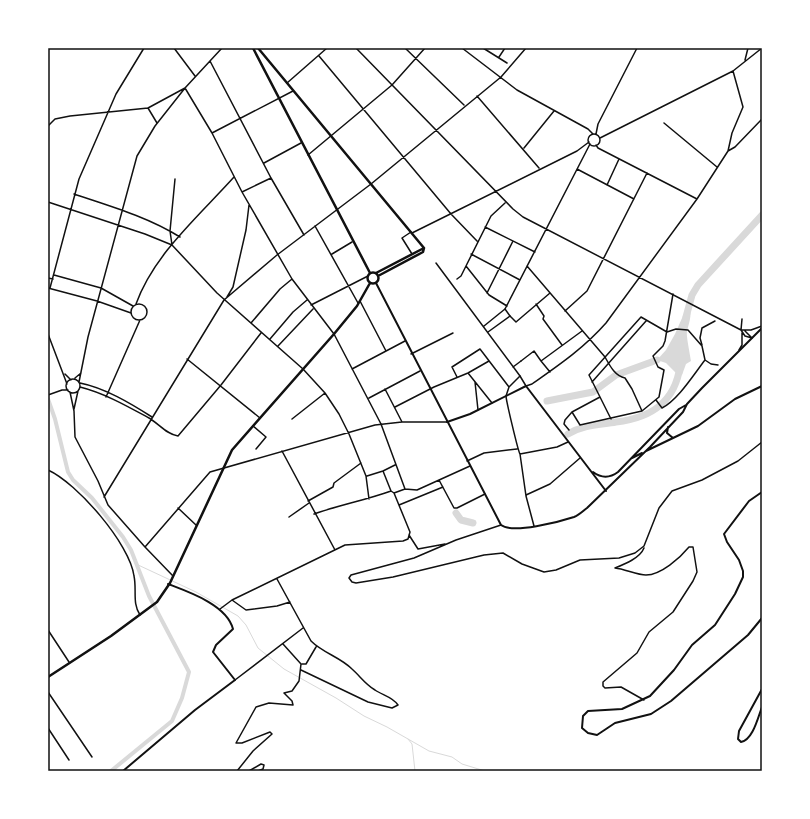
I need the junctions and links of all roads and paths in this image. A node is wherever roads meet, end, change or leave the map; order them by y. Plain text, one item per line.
1 (144, 48) edge
2 (174, 48) edge
3 (222, 48) edge
4 (253, 48) edge
5 (258, 48) edge
6 (327, 48) edge
7 (356, 48) edge
8 (405, 48) edge
9 (424, 48) edge
10 (462, 48) edge
11 (483, 48) edge
12 (505, 48) edge
13 (526, 48) edge
14 (637, 48) edge
15 (748, 48) edge
16 (762, 48) edge
17 (264, 56) junction
18 (319, 56) junction
19 (499, 57) junction
20 (259, 59) junction
21 (416, 59) junction
22 (745, 60) junction
23 (210, 61) junction
24 (507, 63) dead end
25 (733, 71) junction
26 (195, 76) junction
27 (501, 77) junction
28 (287, 83) junction
29 (392, 85) junction
30 (185, 88) junction
31 (293, 91) junction
32 (476, 96) junction
33 (279, 98) junction
34 (465, 105) junction
35 (148, 108) junction
36 (364, 109) junction
37 (554, 111) junction
38 (107, 113) junction
39 (240, 118) junction
40 (762, 119) edge
41 (157, 123) junction
42 (664, 123) dead end
43 (48, 126) edge
44 (435, 130) junction
45 (212, 133) junction
46 (595, 134) junction
47 (331, 136) junction
48 (600, 138) junction
49 (588, 142) junction
50 (302, 143) junction
51 (590, 144) junction
52 (596, 145) junction
53 (524, 148) junction
54 (728, 151) junction
55 (308, 155) junction
56 (404, 156) junction
57 (619, 159) junction
58 (264, 163) junction
59 (539, 168) junction
60 (717, 168) junction
61 (576, 169) junction
62 (647, 173) junction
63 (234, 177) junction
64 (271, 178) junction
65 (175, 179) dead end
66 (371, 184) junction
67 (607, 185) junction
68 (495, 191) junction
69 (242, 192) junction
70 (74, 194) junction
71 (634, 199) junction
72 (696, 199) junction
73 (48, 202) edge
74 (505, 203) junction
75 (249, 204) junction
76 (70, 209) junction
77 (121, 210) junction
78 (336, 210) junction
79 (451, 214) junction
80 (118, 224) junction
81 (315, 226) junction
82 (485, 227) junction
83 (545, 228) junction
84 (170, 231) junction
85 (411, 232) junction
86 (304, 235) junction
87 (180, 237) junction
88 (477, 241) junction
89 (513, 241) junction
90 (352, 242) junction
91 (172, 245) junction
92 (424, 248) junction
93 (535, 252) junction
94 (332, 254) junction
95 (412, 254) junction
96 (471, 254) junction
97 (277, 255) junction
98 (604, 258) junction
99 (436, 262) dead end
100 (466, 266) junction
101 (527, 266) junction
102 (500, 269) junction
103 (376, 273) junction
104 (54, 275) junction
105 (369, 275) junction
106 (378, 276) junction
107 (639, 276) junction
108 (48, 278) edge
109 (53, 279) junction
110 (292, 279) junction
111 (520, 280) junction
112 (370, 283) junction
113 (376, 283) junction
114 (452, 283) junction
115 (348, 285) junction
116 (49, 288) edge
117 (101, 288) junction
118 (233, 290) junction
119 (237, 290) junction
120 (487, 293) junction
121 (550, 293) junction
122 (672, 294) junction
123 (224, 300) junction
124 (307, 300) junction
125 (97, 301) junction
126 (359, 302) junction
127 (136, 304) junction
128 (536, 304) junction
129 (310, 305) junction
130 (133, 306) junction
131 (507, 306) junction
132 (313, 309) junction
133 (505, 309) junction
134 (565, 311) junction
135 (131, 313) junction
136 (510, 316) junction
137 (742, 319) dead end
138 (140, 320) junction
139 (646, 321) junction
140 (715, 321) dead end
141 (250, 323) junction
142 (484, 326) junction
143 (762, 327) edge
144 (742, 330) junction
145 (582, 331) junction
146 (488, 332) junction
147 (667, 332) junction
148 (261, 333) junction
149 (453, 333) dead end
150 (48, 334) edge
151 (334, 334) junction
152 (752, 338) junction
153 (269, 340) junction
154 (405, 341) junction
155 (590, 341) junction
156 (562, 345) junction
157 (278, 346) junction
158 (702, 346) junction
159 (386, 352) junction
160 (738, 352) junction
161 (411, 354) junction
162 (605, 357) junction
163 (187, 359) junction
164 (705, 360) junction
165 (489, 361) junction
166 (541, 361) junction
167 (609, 364) junction
168 (718, 365) dead end
169 (513, 367) junction
170 (303, 369) junction
171 (352, 369) junction
172 (420, 371) junction
173 (82, 372) junction
174 (550, 372) junction
175 (468, 373) junction
176 (65, 374) junction
177 (520, 376) junction
178 (457, 377) junction
179 (72, 380) junction
180 (79, 382) junction
181 (475, 382) junction
182 (592, 382) junction
183 (67, 385) junction
184 (221, 385) junction
185 (526, 386) junction
186 (762, 386) edge
187 (80, 387) junction
188 (509, 387) junction
189 (385, 389) junction
190 (430, 389) junction
191 (62, 390) junction
192 (78, 390) junction
193 (69, 391) junction
194 (107, 393) junction
195 (325, 393) junction
196 (48, 395) edge
197 (506, 396) junction
198 (106, 397) junction
199 (368, 398) junction
200 (600, 398) junction
201 (656, 400) junction
202 (492, 403) junction
203 (687, 404) junction
204 (395, 407) junction
205 (478, 410) junction
206 (74, 411) junction
207 (642, 411) junction
208 (572, 412) junction
209 (151, 418) junction
210 (260, 418) junction
211 (292, 418) dead end
212 (611, 419) junction
213 (402, 422) junction
214 (447, 422) junction
215 (381, 424) junction
216 (253, 426) junction
217 (668, 427) junction
218 (569, 430) dead end
219 (349, 434) junction
220 (674, 438) junction
221 (568, 442) junction
222 (647, 442) junction
223 (762, 442) edge
224 (650, 448) junction
225 (256, 449) dead end
226 (517, 449) junction
227 (282, 451) junction
228 (645, 451) junction
229 (520, 454) junction
230 (580, 458) junction
231 (632, 458) junction
232 (467, 461) junction
233 (361, 463) junction
234 (396, 465) junction
235 (470, 466) junction
236 (224, 468) junction
237 (589, 468) junction
238 (48, 470) edge
239 (383, 471) junction
240 (366, 476) junction
241 (440, 480) junction
242 (443, 487) junction
243 (405, 489) junction
244 (391, 491) junction
245 (606, 492) junction
246 (762, 492) edge
247 (394, 494) junction
248 (485, 494) junction
249 (526, 496) junction
250 (104, 497) junction
251 (369, 499) junction
252 (308, 502) junction
253 (399, 505) junction
254 (178, 508) junction
255 (314, 514) junction
256 (290, 517) dead end
257 (196, 525) junction
258 (501, 525) junction
259 (534, 526) junction
260 (409, 535) junction
261 (448, 544) junction
262 (644, 546) junction
263 (145, 547) junction
264 (335, 550) junction
265 (172, 577) junction
266 (277, 579) junction
267 (169, 584) junction
268 (232, 600) junction
269 (290, 602) junction
270 (220, 609) junction
271 (140, 615) junction
272 (762, 618) edge
273 (303, 628) junction
274 (48, 630) edge
275 (283, 644) junction
276 (316, 646) junction
277 (70, 662) junction
278 (301, 664) junction
279 (301, 670) junction
280 (48, 676) edge
281 (235, 680) junction
282 (762, 688) edge
283 (48, 692) edge
284 (644, 700) junction
285 (762, 707) edge
286 (48, 728) edge
287 (92, 757) dead end
288 (69, 760) dead end
289 (123, 771) edge
290 (237, 771) edge
291 (249, 771) edge
292 (258, 771) edge

1 - 38 street
2 - 26 street
3 - 23 street
4 - 20 main road
5 - 17 main road
6 - 18 street
7 - 29 street
8 - 21 street
9 - 21 street
10 - 27 street
11 - 19 street
12 - 19 street
13 - 27 street
14 - 46 street
15 - 22 street
16 - 22 street
17 - 20 main road
17 - 28 main road
18 - 28 street
18 - 36 street
19 - 24 street
20 - 33 main road
21 - 29 street
21 - 34 street
22 - 25 street
23 - 26 street
23 - 39 street
25 - 48 street
25 - 54 street
26 - 30 street
27 - 32 street
27 - 37 street
28 - 31 main road
29 - 36 street
29 - 44 street
30 - 35 street
30 - 41 street
30 - 45 street
31 - 33 street
31 - 47 main road
32 - 34 street
32 - 53 street
33 - 39 street
33 - 50 main road
34 - 44 street
35 - 38 street
35 - 41 street
36 - 47 street
36 - 56 street
37 - 46 street
37 - 53 street
38 - 43 street
38 - 70 street
39 - 45 street
39 - 58 street
40 - 54 street
41 - 77 street
42 - 60 street
44 - 56 street
44 - 68 street
45 - 63 street
46 - 48 street
46 - 49 street
47 - 55 street
47 - 66 main road
48 - 52 street
49 - 51 street
49 - 59 street
50 - 55 main road
50 - 58 street
51 - 52 street
51 - 61 street
52 - 57 street
53 - 59 street
54 - 60 street
55 - 78 main road
56 - 66 street
56 - 79 street
57 - 62 street
57 - 67 street
58 - 64 street
59 - 68 street
60 - 72 street
61 - 67 street
61 - 83 street
62 - 71 street
62 - 72 street
63 - 69 street
63 - 87 street
64 - 69 street
64 - 86 street
65 - 84 street
66 - 78 street
66 - 85 main road
67 - 71 street
68 - 74 street
68 - 79 street
69 - 75 street
70 - 76 street
70 - 77 street
71 - 98 street
72 - 107 street
73 - 76 street
74 - 82 street
74 - 83 street
75 - 97 street
75 - 118 street
76 - 80 street
76 - 104 street
77 - 80 street
77 - 84 street
78 - 81 street
78 - 90 main road
79 - 85 street
79 - 88 street
80 - 91 street
80 - 117 street
81 - 86 street
81 - 94 street
82 - 88 street
82 - 89 street
83 - 93 street
83 - 98 street
84 - 87 street
84 - 91 street
85 - 92 main road
85 - 95 street
86 - 97 street
87 - 91 street
88 - 96 street
89 - 93 street
89 - 102 street
90 - 94 street
90 - 105 main road
91 - 123 street
91 - 127 street
92 - 95 main road
92 - 106 main road
93 - 101 street
94 - 115 street
95 - 103 main road
96 - 100 street
96 - 102 street
97 - 110 street
97 - 119 street
98 - 107 street
98 - 134 street
99 - 114 street
100 - 114 street
100 - 120 street
101 - 111 street
101 - 121 street
102 - 111 street
102 - 120 street
103 - 105 main road
103 - 106 main road
104 - 109 street
104 - 117 street
105 - 112 main road
105 - 115 street
106 - 113 main road
107 - 122 street
107 - 155 street
108 - 109 street
109 - 116 street
110 - 124 street
110 - 141 street
111 - 131 street
112 - 113 main road
112 - 126 main road
113 - 154 street
114 - 142 street
115 - 126 street
115 - 129 street
116 - 125 street
117 - 125 street
117 - 130 street
118 - 119 street
118 - 123 street
119 - 123 street
120 - 131 street
121 - 128 street
121 - 134 street
122 - 144 street
122 - 147 street
123 - 141 street
123 - 163 street
124 - 129 street
124 - 153 street
125 - 135 street
125 - 173 street
126 - 151 main road
126 - 159 street
127 - 130 street
127 - 138 street
128 - 136 street
128 - 156 street
129 - 132 street
130 - 135 street
131 - 133 street
132 - 151 street
132 - 157 street
133 - 136 street
133 - 142 street
134 - 145 street
135 - 138 street
136 - 146 street
137 - 144 street
138 - 194 street
139 - 147 street
139 - 162 street
139 - 167 street
140 - 158 street
141 - 148 street
142 - 146 street
143 - 144 street
143 - 152 street
144 - 152 street
144 - 152 street
144 - 160 street
145 - 155 street
145 - 156 street
146 - 169 street
147 - 158 street
147 - 201 street
148 - 153 street
148 - 184 street
149 - 161 street
150 - 176 street
151 - 170 main road
151 - 171 street
152 - 160 street
153 - 157 street
154 - 159 street
154 - 161 street
155 - 162 street
155 - 174 street
156 - 166 street
157 - 170 street
158 - 164 street
159 - 171 street
160 - 203 street
161 - 172 street
162 - 167 street
162 - 182 street
163 - 184 street
163 - 209 street
164 - 168 street
164 - 201 street
165 - 175 street
165 - 178 street
165 - 188 street
166 - 169 street
166 - 174 street
167 - 182 street
167 - 207 street
169 - 177 street
170 - 195 street
170 - 210 main road
171 - 199 street
172 - 189 street
172 - 190 street
173 - 179 street
173 - 180 street
174 - 185 street
175 - 178 street
175 - 181 street
176 - 179 street
176 - 183 street
177 - 185 street
177 - 188 street
178 - 190 street
179 - 180 street
179 - 183 street
180 - 187 street
180 - 194 street
181 - 202 street
181 - 205 street
182 - 200 street
183 - 191 street
183 - 193 street
184 - 209 street
184 - 210 street
185 - 197 street
185 - 221 street
186 - 220 street
187 - 192 street
187 - 198 street
188 - 197 street
189 - 199 street
189 - 204 street
190 - 204 street
190 - 214 street
191 - 193 street
191 - 196 street
192 - 193 street
192 - 206 street
193 - 206 street
194 - 198 street
194 - 209 street
195 - 211 street
195 - 219 street
197 - 202 street
197 - 226 street
198 - 209 street
199 - 215 street
200 - 208 street
200 - 212 street
201 - 207 street
202 - 205 street
203 - 217 street
203 - 222 street
204 - 213 street
205 - 214 street
206 - 250 street
207 - 212 street
208 - 212 street
208 - 218 street
209 - 250 street
210 - 216 main road
213 - 214 street
213 - 215 street
214 - 232 street
215 - 219 street
215 - 234 street
216 - 225 street
216 - 236 main road
217 - 220 street
217 - 224 street
219 - 227 street
219 - 233 street
220 - 224 street
221 - 229 street
221 - 230 street
222 - 224 street
222 - 231 street
223 - 262 street
224 - 228 street
226 - 229 street
226 - 232 street
227 - 236 street
227 - 252 street
228 - 231 street
228 - 245 street
229 - 249 street
230 - 237 street
230 - 249 street
231 - 237 street
232 - 235 street
233 - 240 street
233 - 252 street
234 - 239 street
234 - 243 street
235 - 241 street
235 - 248 street
236 - 254 street
236 - 257 main road
237 - 245 street
238 - 271 street
239 - 240 street
239 - 244 street
240 - 251 street
241 - 242 street
241 - 243 street
242 - 248 street
242 - 253 street
243 - 247 street
244 - 247 street
244 - 251 street
245 - 259 street
246 - 284 street
247 - 253 street
248 - 258 street
249 - 259 street
250 - 263 street
251 - 255 street
252 - 255 street
252 - 256 street
253 - 260 street
254 - 257 street
254 - 263 street
255 - 264 street
257 - 265 main road
258 - 259 street
258 - 261 street
260 - 261 street
260 - 264 street
261 - 262 street
262 - 284 street
263 - 265 street
264 - 266 street
265 - 267 main road
266 - 268 street
266 - 269 street
267 - 270 street
267 - 271 main road
268 - 269 street
268 - 270 street
269 - 273 street
270 - 281 street
271 - 277 main road
272 - 284 street
273 - 275 street
273 - 276 street
274 - 277 street
275 - 278 street
275 - 281 street
276 - 278 street
276 - 279 street
277 - 280 main road
278 - 279 street
279 - 290 street
281 - 289 street
282 - 285 street
283 - 287 street
286 - 288 street
291 - 292 street

